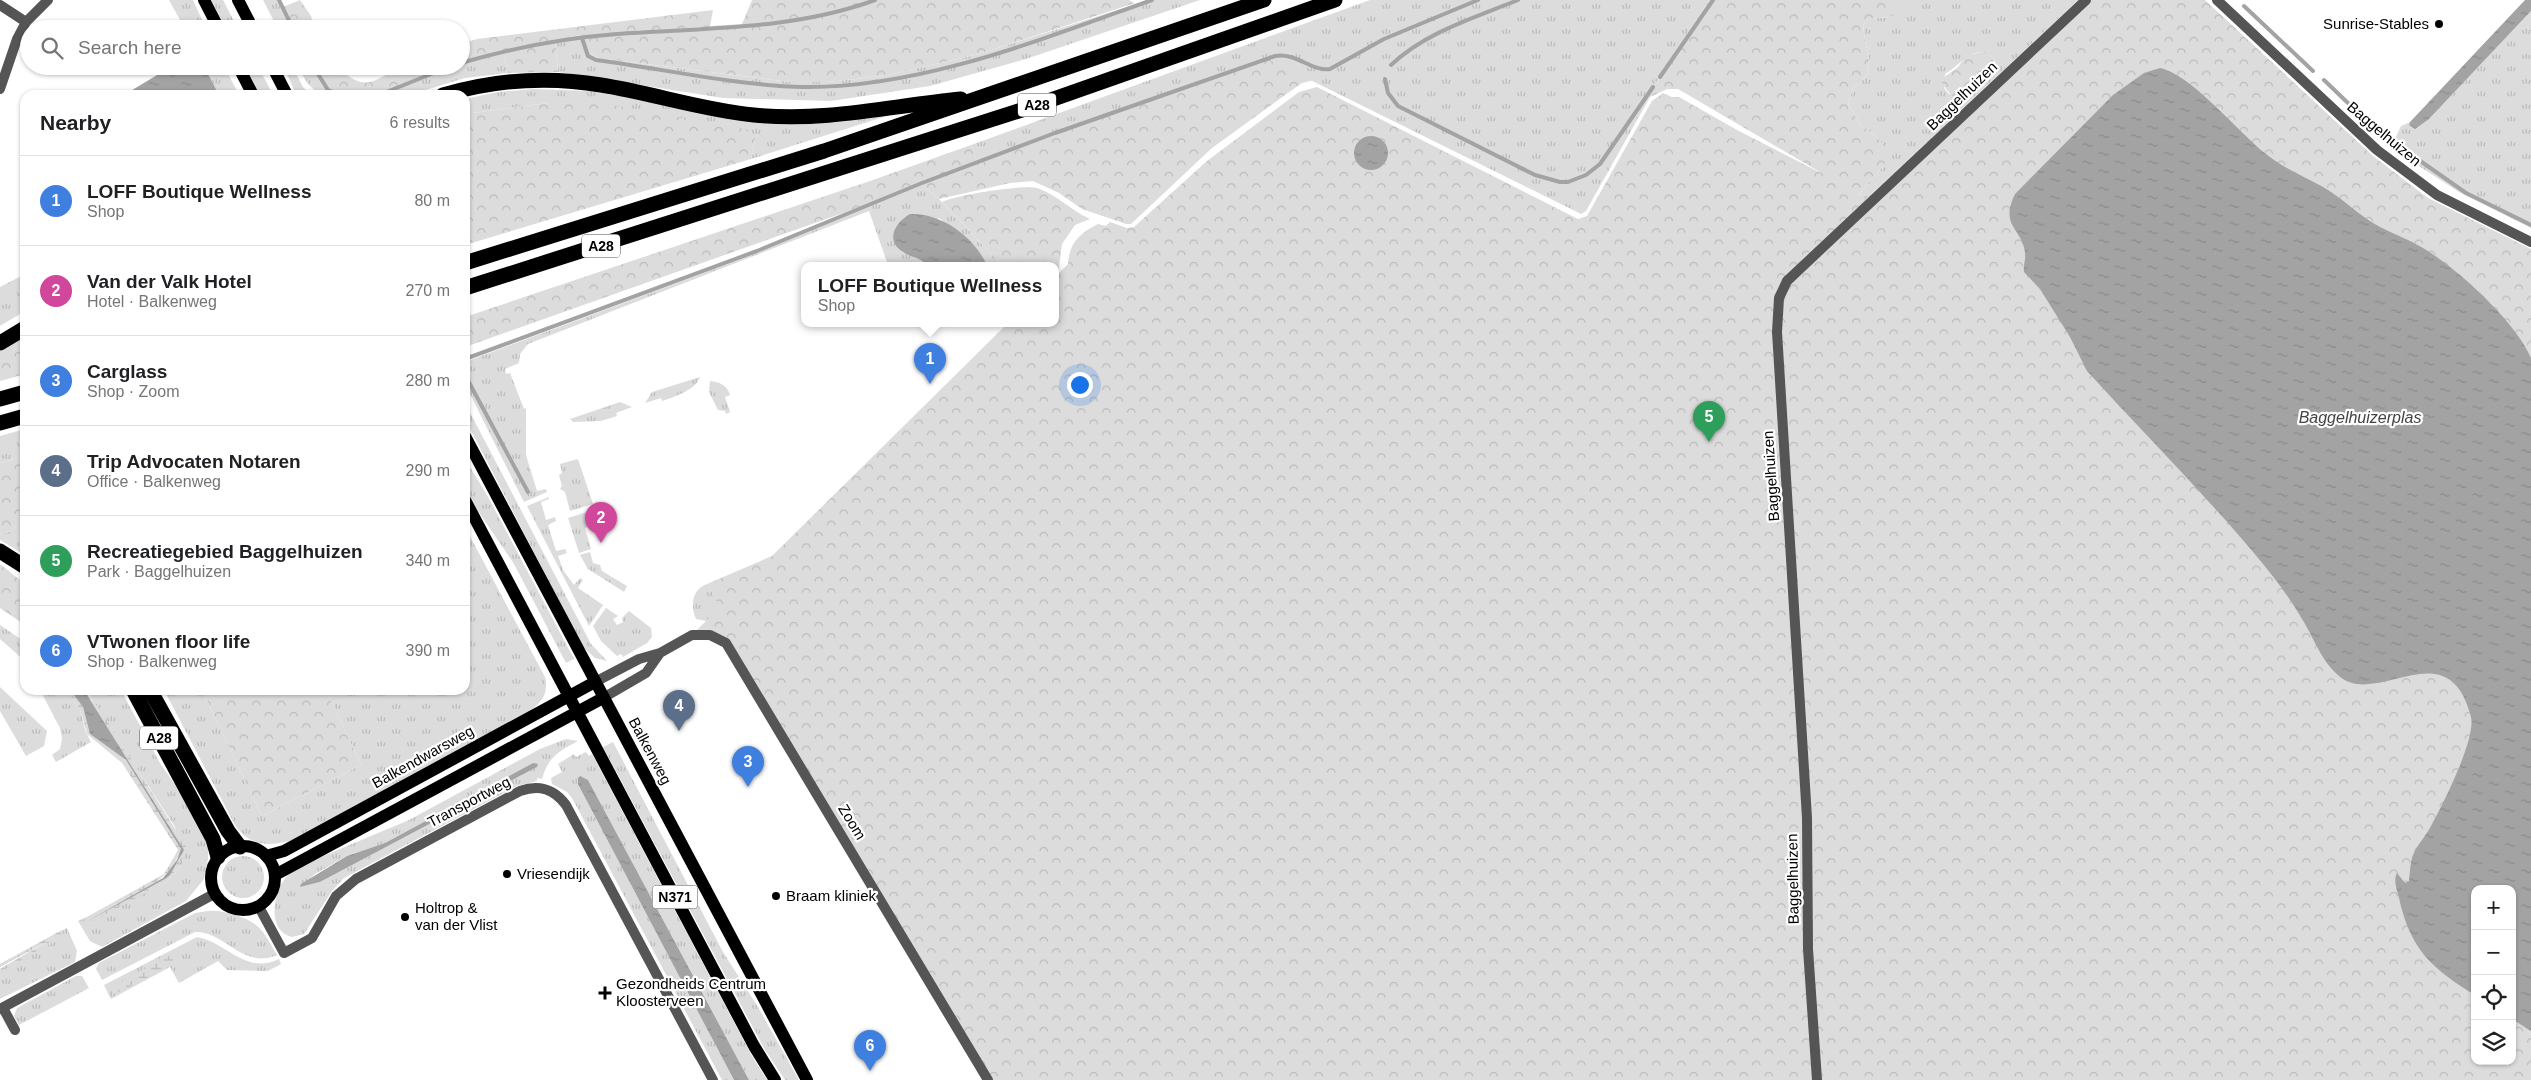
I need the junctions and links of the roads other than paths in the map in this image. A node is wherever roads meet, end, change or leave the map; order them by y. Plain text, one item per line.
1 (58, 0) edge
2 (204, 0) edge
3 (238, 0) edge
4 (1264, 0) edge
5 (1335, 0) edge
6 (2086, 0) edge
7 (2216, 0) edge
8 (46, 3) edge
9 (0, 5) edge
10 (23, 20) edge
11 (28, 20) edge
12 (214, 20) edge
13 (248, 20) edge
14 (20, 35) edge
15 (243, 75) edge
16 (277, 75) edge
17 (0, 89) edge
18 (251, 90) edge
19 (284, 90) edge
20 (459, 90) edge
21 (988, 96) junction
22 (2531, 242) edge
23 (470, 261) edge
24 (470, 286) edge
25 (20, 331) edge
26 (0, 343) edge
27 (20, 393) edge
28 (0, 399) edge
29 (20, 417) edge
30 (0, 423) edge
31 (470, 445) edge
32 (470, 509) edge
33 (0, 550) edge
34 (20, 564) edge
35 (660, 653) junction
36 (595, 682) junction
37 (136, 695) edge
38 (153, 695) edge
39 (569, 696) junction
40 (603, 698) junction
41 (578, 713) junction
42 (240, 847) junction
43 (266, 856) junction
44 (218, 857) junction
45 (275, 875) junction
46 (214, 894) junction
47 (259, 907) junction
48 (2, 1008) edge
49 (15, 1030) dead end
50 (712, 1080) edge
51 (775, 1080) edge
52 (807, 1080) edge
53 (988, 1080) edge
54 (1817, 1080) edge

1 - 8 street
2 - 12 main road
3 - 13 main road
4 - 21 highway, A28
5 - 24 highway, A28
6 - 54 street, Baggelhuizen
7 - 22 street, Baggelhuizen
8 - 11 street
9 - 10 street
14 - 17 street
15 - 18 main road
16 - 19 main road
20 - 21 highway, A28
21 - 23 highway, A28
25 - 26 highway
27 - 28 highway
29 - 30 highway
31 - 36 main road, Balkenweg / N371
32 - 39 main road, N371
33 - 34 highway
35 - 36 street, Zoom
35 - 40 street, Zoom
35 - 53 street, Zoom
36 - 39 main road, Balkendwarsweg
36 - 40 main road, Balkenweg / N371
37 - 44 highway, A28
38 - 42 highway, A28
39 - 41 main road, N371
39 - 43 main road, Balkendwarsweg
40 - 41 main road, Zoom
40 - 52 main road, Balkenweg / N371
41 - 45 main road
41 - 51 main road, N371
42 - 43 main road
42 - 44 main road
43 - 45 main road
44 - 46 main road
45 - 47 main road
46 - 47 main road
46 - 48 street
47 - 50 street, Transportweg
48 - 49 street

